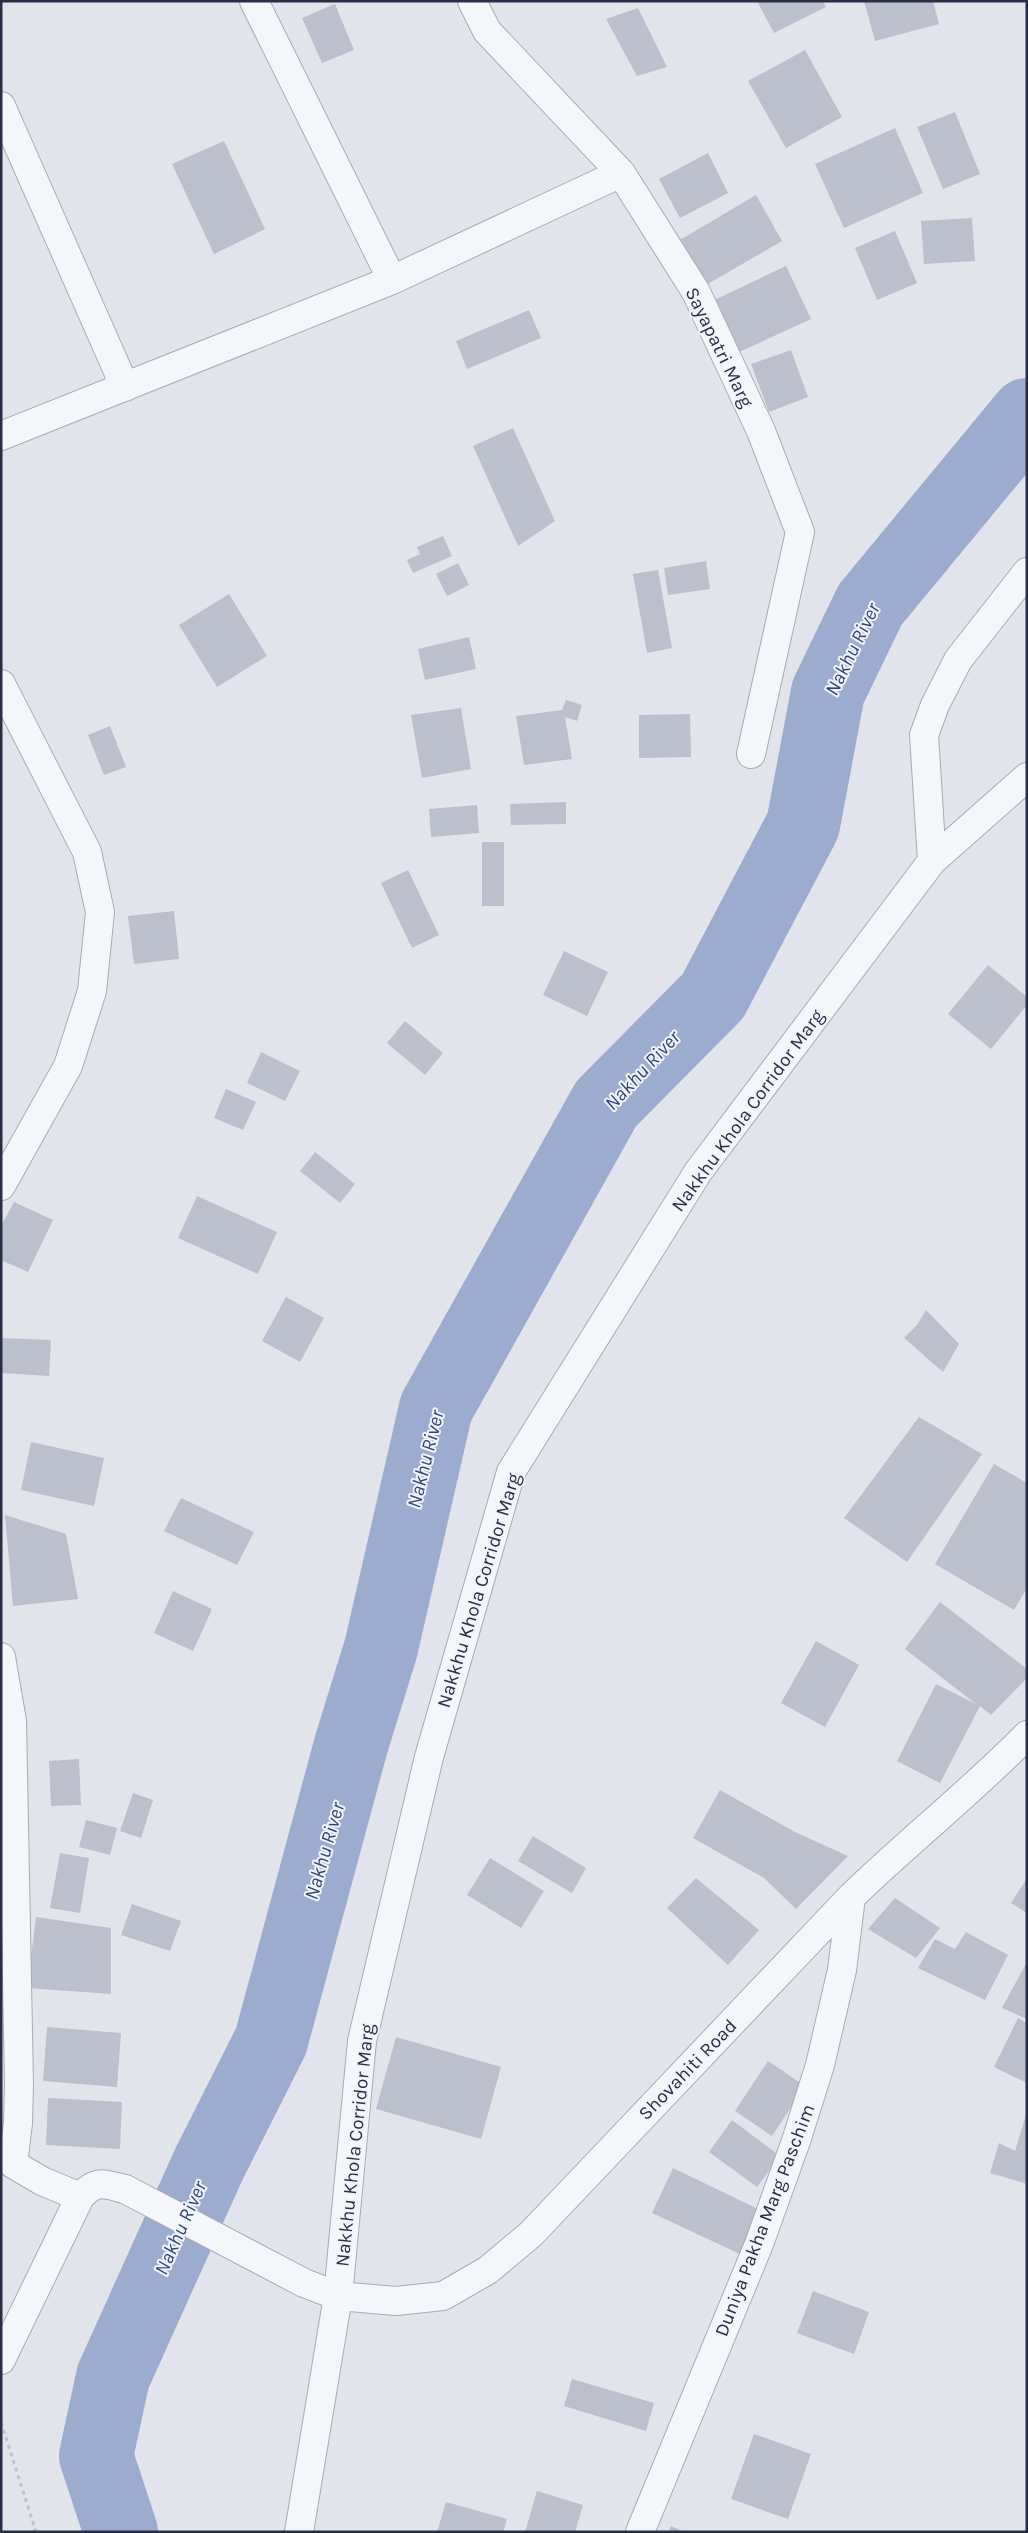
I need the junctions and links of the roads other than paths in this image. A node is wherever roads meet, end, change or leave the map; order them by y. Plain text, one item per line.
1 (254, 1) edge
2 (472, 1) edge
3 (1, 106) edge
4 (621, 173) junction
5 (392, 280) junction
6 (125, 387) junction
7 (1, 436) edge
8 (1027, 572) edge
9 (1, 684) edge
10 (751, 754) dead end
11 (1027, 777) edge
12 (932, 861) junction
13 (1, 1186) edge
14 (1, 1657) edge
15 (1027, 1735) edge
16 (851, 1897) junction
17 (80, 2197) junction
18 (338, 2296) junction
19 (1, 2360) edge
20 (298, 2532) edge
21 (640, 2532) edge

1 - 5 street
2 - 4 street, Sayapatri Marg
3 - 6 street
4 - 5 street
4 - 10 street, Sayapatri Marg
5 - 6 street
6 - 7 street
8 - 12 street
9 - 13 street
11 - 12 street, Nakkhu Khola Corridor Marg
12 - 18 street, Nakkhu Khola Corridor Marg
14 - 17 street
15 - 16 street, Shovahiti Road
16 - 18 street, Shovahiti Road
16 - 21 street, Duniya Pakha Marg Paschim
17 - 18 street, Shovahiti Road
17 - 19 street
18 - 20 street, Nakkhu Khola Corridor Marg

